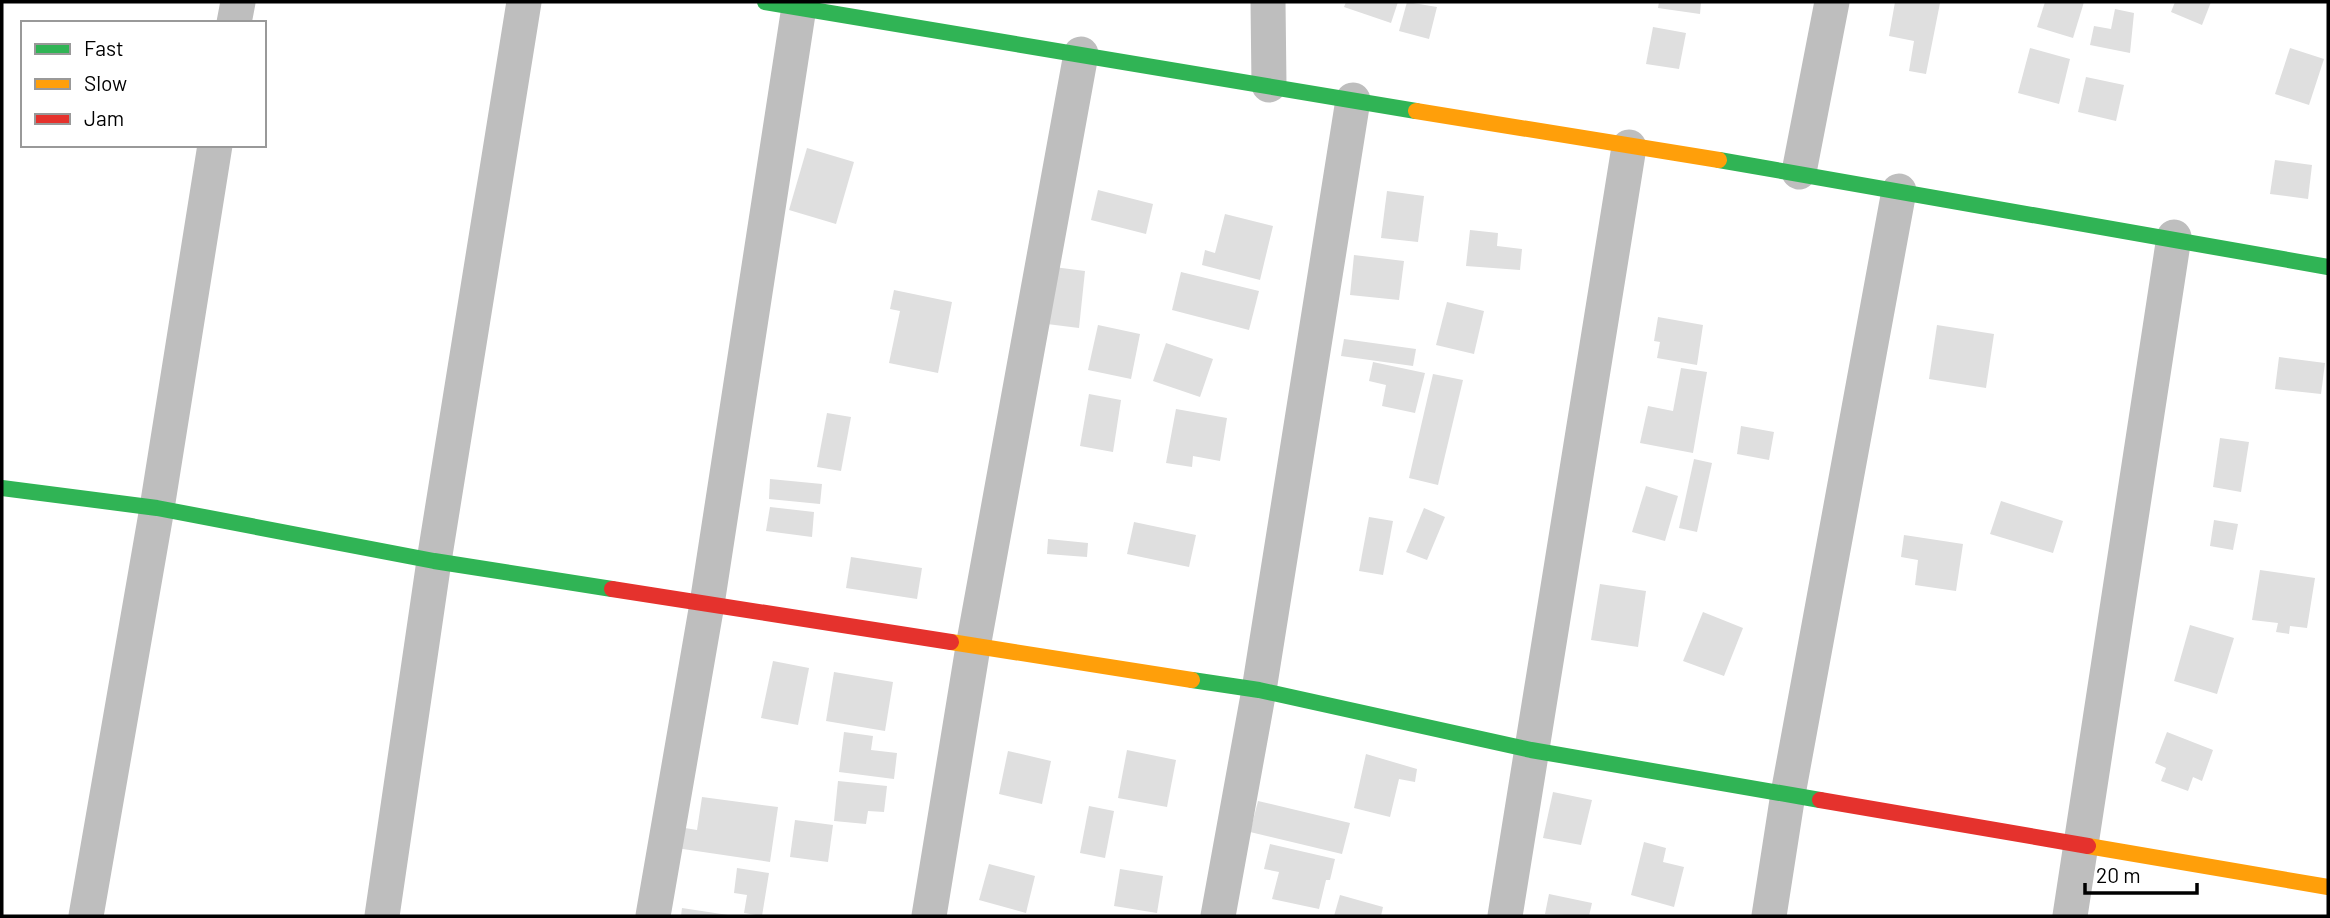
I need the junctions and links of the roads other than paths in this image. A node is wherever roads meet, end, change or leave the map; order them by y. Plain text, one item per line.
1 (238, 2) edge
2 (524, 2) edge
3 (765, 2) edge
4 (1268, 2) edge
5 (1832, 2) edge
6 (799, 7) junction
7 (234, 21) edge
8 (1081, 54) junction
9 (1269, 85) junction
10 (1353, 100) junction
11 (215, 147) edge
12 (1629, 147) junction
13 (1799, 172) junction
14 (1899, 191) junction
15 (2174, 237) junction
16 (2328, 267) edge
17 (2, 488) edge
18 (157, 508) junction
19 (434, 561) junction
20 (707, 604) junction
21 (974, 647) junction
22 (1259, 690) junction
23 (1531, 750) junction
24 (1788, 794) junction
25 (2081, 845) junction
26 (2328, 887) edge
27 (86, 916) edge
28 (382, 916) edge
29 (653, 916) edge
30 (929, 916) edge
31 (1218, 916) edge
32 (1505, 916) edge
33 (1769, 916) edge
34 (2070, 916) edge

1 - 7 street
2 - 19 street
3 - 6 street
4 - 9 street
5 - 13 street
6 - 8 street
6 - 20 street
8 - 9 street
8 - 21 street
9 - 10 street
10 - 12 street
10 - 22 street
11 - 18 street
12 - 13 street
12 - 23 street
13 - 14 street
14 - 15 street
14 - 24 street
15 - 16 street
15 - 25 street
17 - 18 street
18 - 19 street
18 - 27 street
19 - 20 street
19 - 28 street
20 - 21 street
20 - 29 street
21 - 22 street
21 - 30 street
22 - 23 street
22 - 31 street
23 - 24 street
23 - 32 street
24 - 25 street
24 - 33 street
25 - 26 street
25 - 34 street

